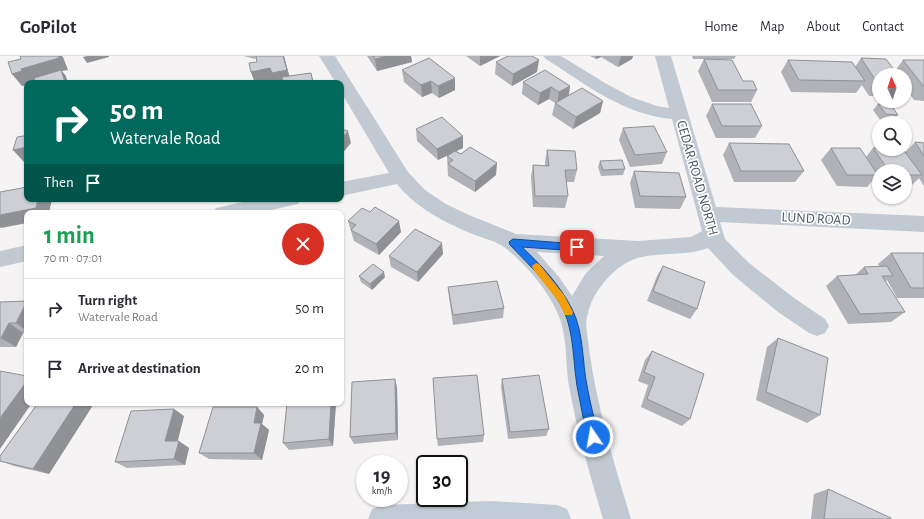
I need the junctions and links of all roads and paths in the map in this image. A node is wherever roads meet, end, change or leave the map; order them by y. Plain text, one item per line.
1 (327, 56) edge
2 (551, 56) edge
3 (663, 56) edge
4 (342, 80) edge
5 (344, 84) edge
6 (679, 114) junction
7 (401, 177) junction
8 (344, 188) edge
9 (277, 202) edge
10 (238, 210) edge
11 (711, 224) junction
12 (924, 224) edge
13 (513, 242) junction
14 (643, 248) junction
15 (24, 254) edge
16 (0, 259) edge
17 (817, 326) dead end
18 (574, 328) junction
19 (382, 519) edge
20 (556, 519) edge
21 (617, 519) edge

1 - 4 street
2 - 6 street
3 - 6 street, CEDAR ROAD NORTH
5 - 7 street
6 - 11 street, CEDAR ROAD NORTH
7 - 8 street
7 - 13 street
9 - 10 street
11 - 12 street, LUND ROAD
11 - 14 street
11 - 17 street, CEDAR ROAD NORTH
13 - 14 street
13 - 18 street
14 - 18 street
15 - 16 street
18 - 21 street
19 - 20 street

